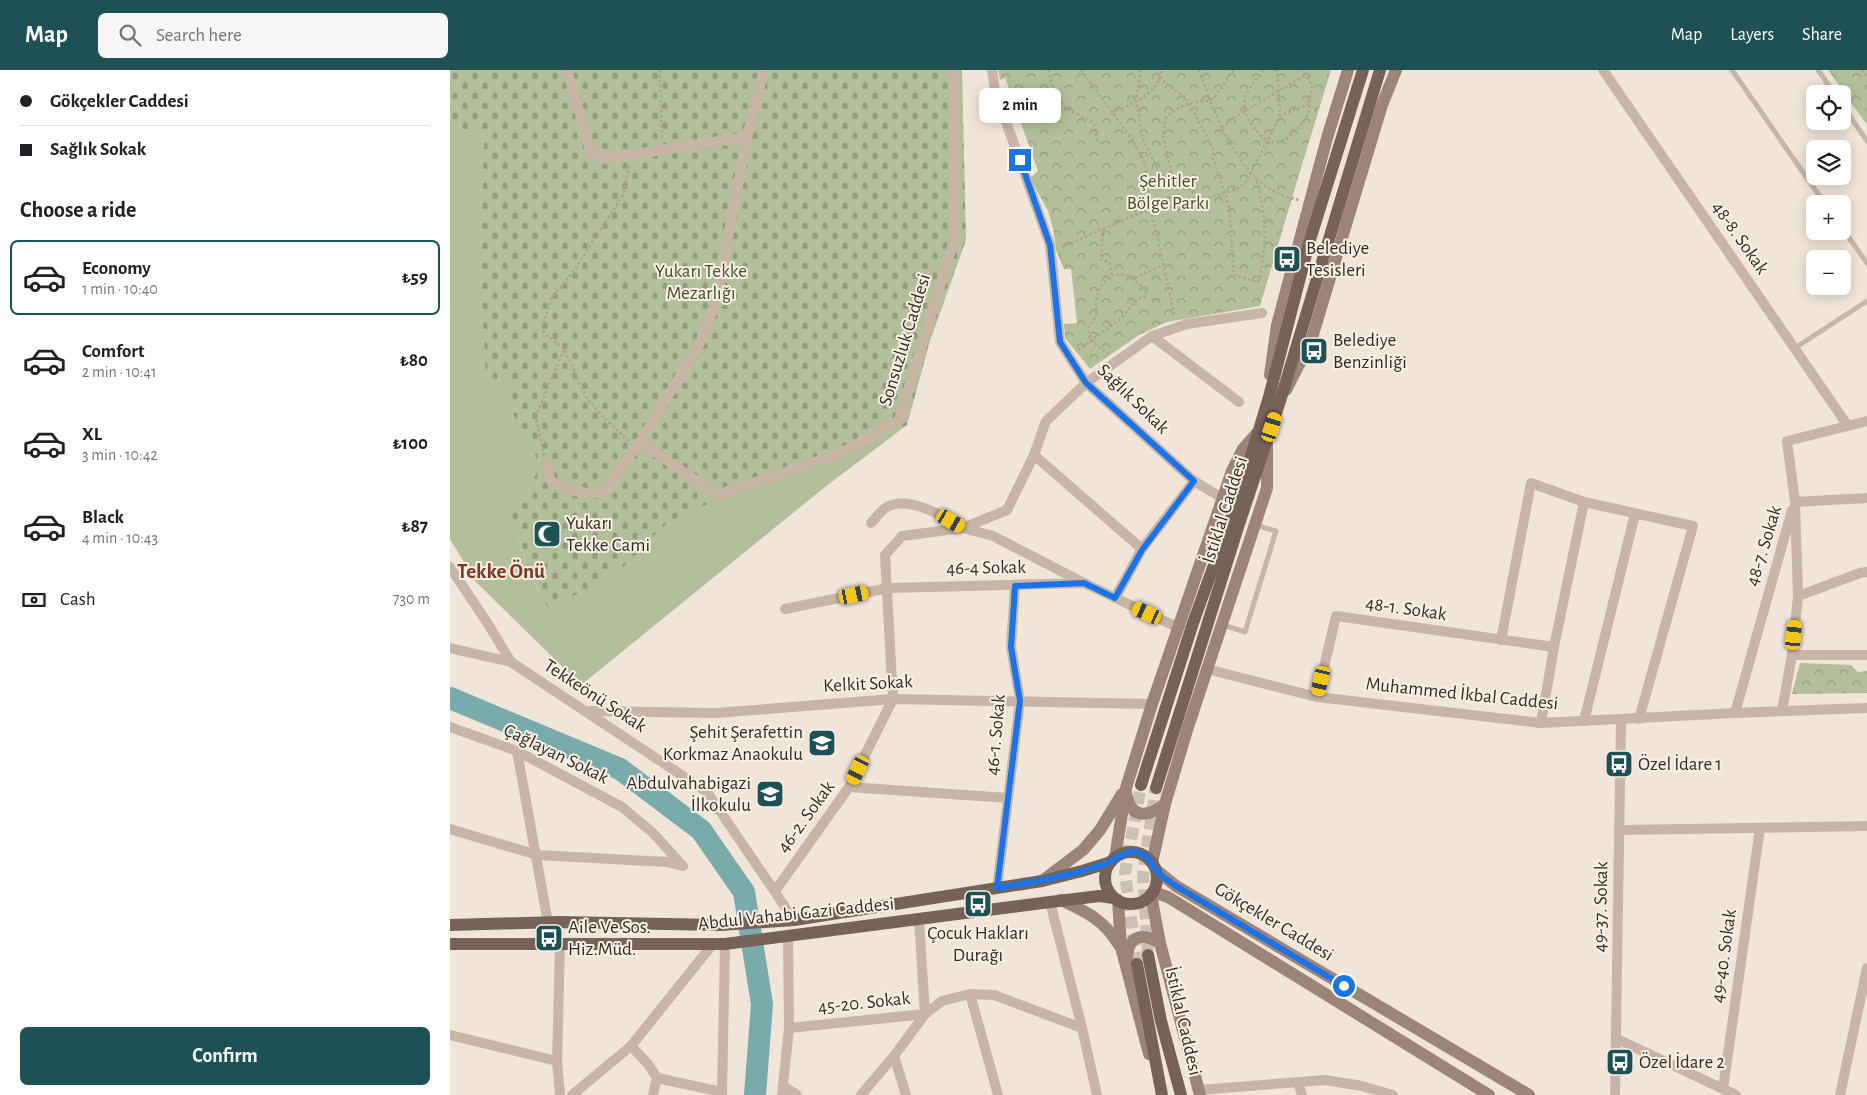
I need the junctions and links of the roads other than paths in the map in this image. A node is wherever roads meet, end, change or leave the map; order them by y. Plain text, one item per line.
1 (567, 70) edge
2 (764, 70) edge
3 (954, 70) edge
4 (992, 70) edge
5 (1348, 70) edge
6 (1363, 70) edge
7 (1380, 70) edge
8 (1396, 70) edge
9 (1603, 70) edge
10 (1732, 70) edge
11 (1818, 70) edge
12 (1828, 85) edge
13 (1851, 119) edge
14 (747, 137) junction
15 (1867, 142) edge
16 (1819, 195) edge
17 (1851, 240) edge
18 (1867, 263) edge
19 (1867, 301) edge
20 (1262, 313) dead end
21 (1152, 336) junction
22 (1794, 348) junction
23 (1086, 383) junction
24 (1276, 395) junction
25 (1239, 402) dead end
26 (1867, 421) edge
27 (1848, 426) junction
28 (1258, 432) junction
29 (1267, 442) junction
30 (638, 445) junction
31 (1034, 455) junction
32 (546, 466) road end
33 (1194, 481) junction
34 (1867, 498) edge
35 (1224, 499) junction
36 (1584, 502) junction
37 (1795, 502) junction
38 (1635, 514) junction
39 (871, 523) dead end
40 (1254, 525) junction
41 (964, 528) junction
42 (1142, 550) junction
43 (450, 567) edge
44 (1867, 572) edge
45 (1084, 583) junction
46 (1015, 586) junction
47 (888, 588) junction
48 (1798, 596) junction
49 (1115, 598) junction
50 (785, 609) dead end
51 (1222, 625) junction
52 (1179, 628) junction
53 (1502, 640) junction
54 (450, 648) edge
55 (1554, 648) junction
56 (1792, 655) junction
57 (1867, 655) edge
58 (511, 662) junction
59 (1207, 669) junction
60 (1318, 697) junction
61 (893, 698) junction
62 (1020, 701) junction
63 (1152, 704) junction
64 (1867, 708) edge
65 (586, 711) junction
66 (1782, 711) junction
67 (1735, 713) junction
68 (1639, 718) junction
69 (1621, 720) junction
70 (1584, 721) junction
71 (1541, 724) junction
72 (450, 727) edge
73 (517, 751) junction
74 (1141, 785) tunnel mouth
75 (850, 787) junction
76 (1126, 788) junction
77 (1156, 788) tunnel mouth
78 (1008, 798) junction
79 (1165, 804) junction
80 (1867, 826) edge
81 (1760, 828) junction
82 (450, 829) edge
83 (1621, 830) junction
84 (536, 855) junction
85 (1113, 860) junction
86 (1154, 866) junction
87 (1042, 881) junction
88 (997, 888) junction
89 (775, 891) junction
90 (1152, 893) junction
91 (1116, 899) junction
92 (1056, 901) junction
93 (919, 919) junction
94 (794, 920) junction
95 (548, 922) junction
96 (450, 925) edge
97 (788, 937) junction
98 (1160, 943) junction
99 (450, 944) edge
100 (560, 944) junction
101 (725, 944) junction
102 (712, 945) junction
103 (1121, 947) junction
104 (1148, 955) tunnel mouth
105 (1132, 966) junction
106 (1867, 968) edge
107 (970, 994) junction
108 (925, 1014) junction
109 (789, 1028) junction
110 (1082, 1028) junction
111 (450, 1035) edge
112 (1617, 1039) junction
113 (631, 1046) junction
114 (894, 1056) junction
115 (557, 1061) junction
116 (657, 1078) junction
117 (1298, 1083) junction
118 (1722, 1089) junction
119 (782, 1091) edge
120 (1199, 1092) edge
121 (722, 1094) edge
122 (560, 1095) edge
123 (572, 1095) edge
124 (653, 1095) edge
125 (797, 1095) edge
126 (861, 1095) edge
127 (906, 1095) edge
128 (998, 1095) edge
129 (1097, 1095) edge
130 (1161, 1095) edge
131 (1181, 1095) edge
132 (1302, 1095) edge
133 (1394, 1095) edge
134 (1489, 1095) edge
135 (1529, 1095) edge
136 (1615, 1095) edge
137 (1736, 1095) edge
138 (1840, 1095) edge

1 - 14 street
2 - 14 street
3 - 30 street, Sonsuzluk Caddesi
4 - 23 street, Sağlık Sokak
5 - 24 street
6 - 24 main road, İstiklal Caddesi
7 - 24 main road, İstiklal Caddesi
8 - 24 street
9 - 22 street, 48-8. Sokak
10 - 16 lane
11 - 12 lane
13 - 15 lane
14 - 30 street
17 - 18 lane
19 - 22 lane
20 - 21 street
21 - 23 street
21 - 25 street
22 - 27 street, 48-8. Sokak
23 - 31 street
23 - 33 street, Sağlık Sokak
24 - 28 main road, İstiklal Caddesi
24 - 29 main road, İstiklal Caddesi
26 - 27 street
27 - 37 street
28 - 35 street
28 - 74 main road, İstiklal Caddesi
29 - 40 street
29 - 77 main road, İstiklal Caddesi
30 - 32 street
31 - 41 street
31 - 42 street
33 - 35 street, Sağlık Sokak
33 - 42 street
34 - 37 street
35 - 52 street
36 - 38 street
36 - 53 street
36 - 55 street
37 - 48 street, 48-7. Sokak
37 - 67 street, 48-7. Sokak
38 - 68 street
38 - 70 street
39 - 41 street
40 - 51 street
40 - 51 lane
41 - 45 street
41 - 47 street, 46-2. Sokak
42 - 49 street
43 - 58 street
44 - 48 street
45 - 46 street, 46-4 Sokak
45 - 49 street, 46-4 Sokak
46 - 47 street, 46-4 Sokak
46 - 62 street, 46-1. Sokak
47 - 50 street, 46-4 Sokak
47 - 61 street, 46-2. Sokak
48 - 56 street, 48-7. Sokak
49 - 52 street, 46-4 Sokak
51 - 59 street
52 - 63 street
53 - 55 street, 48-1. Sokak
53 - 60 street, 48-1. Sokak
54 - 58 street, Tekkeönü Sokak
55 - 71 street
56 - 57 street
56 - 66 street, 48-7. Sokak
58 - 65 street, Tekkeönü Sokak
59 - 60 street, Muhammed İkbal Caddesi
59 - 79 street
60 - 71 street, Muhammed İkbal Caddesi
61 - 62 street, Kelkit Sokak
61 - 65 street, Kelkit Sokak
61 - 75 street, 46-2. Sokak
62 - 63 street, Kelkit Sokak
62 - 78 street, 46-1. Sokak
63 - 76 street
64 - 66 street, Muhammed İkbal Caddesi
65 - 89 street, Tekkeönü Sokak
66 - 67 street, Muhammed İkbal Caddesi
67 - 68 street, Muhammed İkbal Caddesi
68 - 69 street, Muhammed İkbal Caddesi
69 - 70 street, Muhammed İkbal Caddesi
69 - 83 street, 49-37. Sokak
70 - 71 street, Muhammed İkbal Caddesi
72 - 73 street, Çağlayan Sokak
73 - 84 street
73 - 84 street, Çağlayan Sokak
75 - 78 street
75 - 89 street, 46-2. Sokak
76 - 79 street
76 - 85 street
76 - 87 street
78 - 88 street, 46-1. Sokak
79 - 86 street
80 - 81 street
81 - 83 street
81 - 118 street, 49-40. Sokak
82 - 84 street
83 - 112 street, 49-37. Sokak
84 - 95 street
85 - 86 main road
85 - 87 main road, Abdul Vahabi Gazi Caddesi
85 - 91 main road
86 - 90 main road
86 - 135 street, Gökçekler Caddesi
87 - 88 main road, Abdul Vahabi Gazi Caddesi
88 - 94 main road, Abdul Vahabi Gazi Caddesi
89 - 94 street, Tekkeönü Sokak
90 - 91 main road
90 - 98 street
90 - 134 street, Gökçekler Caddesi
91 - 92 main road, Abdul Vahabi Gazi Caddesi
91 - 103 street
92 - 93 main road, Abdul Vahabi Gazi Caddesi
92 - 103 street
92 - 110 street
93 - 97 main road, Abdul Vahabi Gazi Caddesi
93 - 108 street
94 - 95 main road, Abdul Vahabi Gazi Caddesi
95 - 96 main road, Abdul Vahabi Gazi Caddesi
97 - 101 main road, Abdul Vahabi Gazi Caddesi
97 - 109 street
98 - 105 street
98 - 120 street
99 - 100 main road, Abdul Vahabi Gazi Caddesi
100 - 102 main road, Abdul Vahabi Gazi Caddesi
100 - 115 street
101 - 102 main road, Abdul Vahabi Gazi Caddesi
101 - 121 street
102 - 113 street
103 - 105 street
104 - 131 main road, İstiklal Caddesi
105 - 130 main road, İstiklal Caddesi
106 - 138 street
107 - 108 street, 45-20. Sokak
107 - 110 street, 45-20. Sokak
107 - 128 street
108 - 109 street, 45-20. Sokak
108 - 114 street
109 - 119 street
110 - 129 street
111 - 115 street
112 - 118 street
112 - 136 street, 49-37. Sokak
113 - 116 street
113 - 123 street
114 - 126 street
114 - 127 street
115 - 122 street
116 - 121 street
116 - 124 street
117 - 120 street
117 - 132 street
117 - 133 street
118 - 137 street
119 - 125 street

